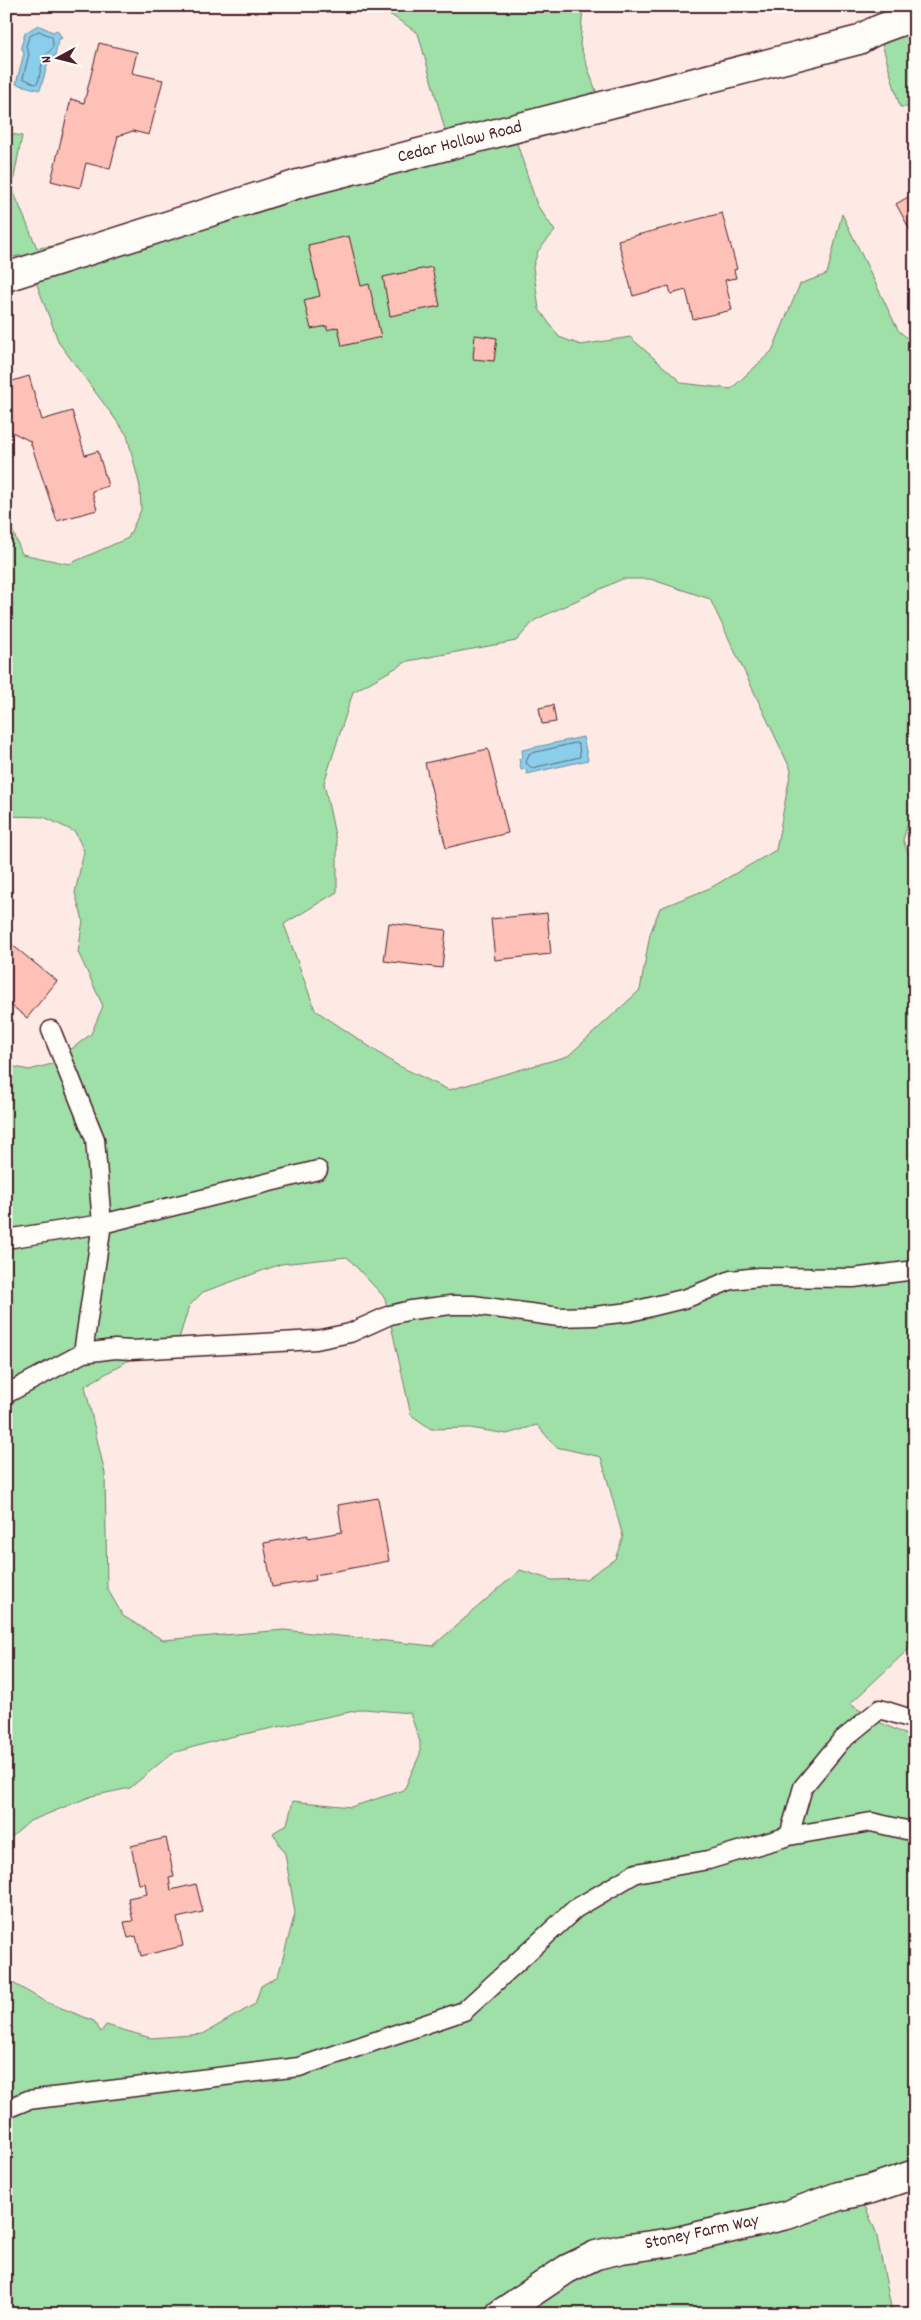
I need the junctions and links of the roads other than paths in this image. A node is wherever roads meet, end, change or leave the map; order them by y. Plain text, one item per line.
1 (890, 6) edge
2 (915, 16) edge
3 (869, 33) junction
4 (6, 277) edge
5 (51, 1030) dead end
6 (318, 1170) dead end
7 (102, 1224) junction
8 (6, 1239) edge
9 (915, 1270) edge
10 (83, 1353) junction
11 (6, 1394) edge
12 (915, 1720) edge
13 (915, 1832) edge
14 (789, 1836) junction
15 (6, 2109) edge
16 (915, 2174) edge
17 (500, 2314) edge

1 - 3 street
2 - 3 street, Cedar Hollow Road
3 - 4 street, Cedar Hollow Road
5 - 7 lane
6 - 7 lane
7 - 8 lane
7 - 10 lane
9 - 10 lane
10 - 11 lane
12 - 14 lane
13 - 14 lane
14 - 15 lane
16 - 17 street, Stoney Farm Way

